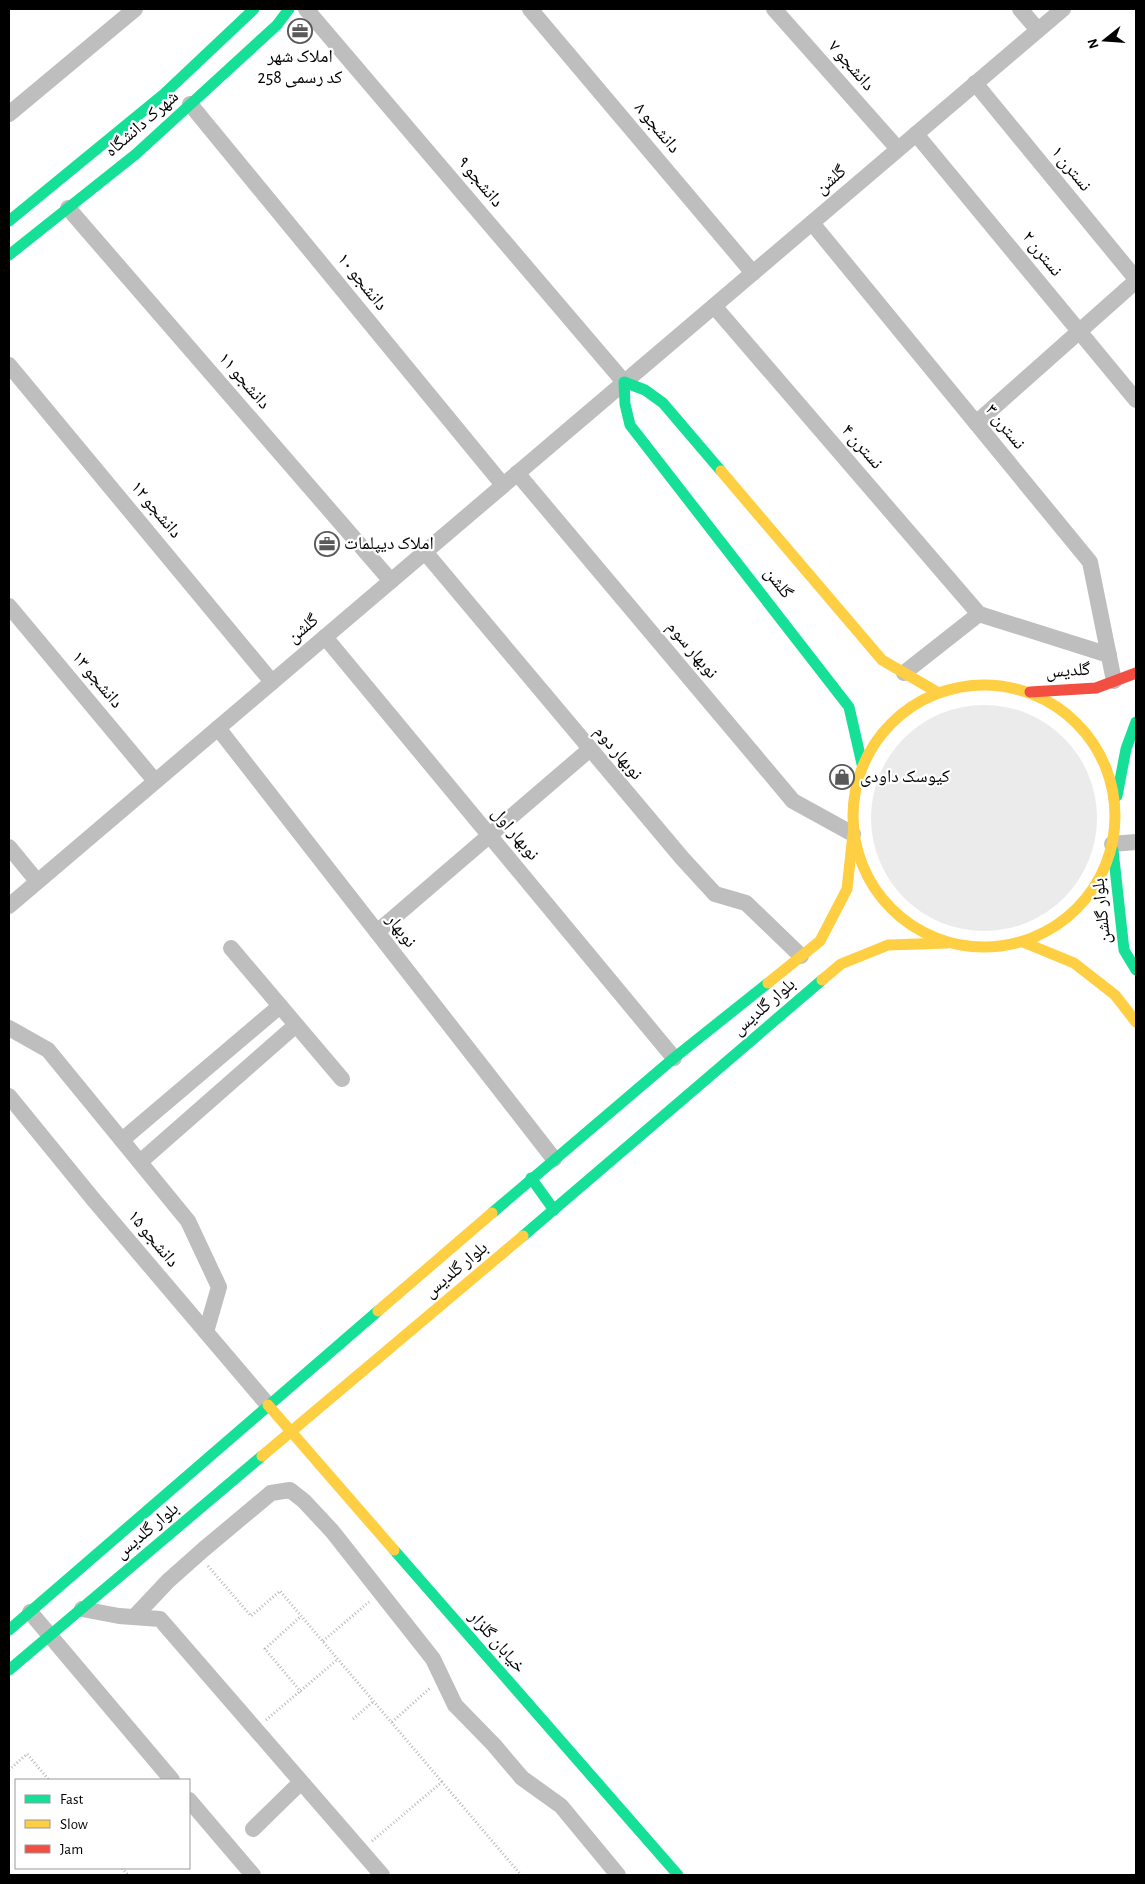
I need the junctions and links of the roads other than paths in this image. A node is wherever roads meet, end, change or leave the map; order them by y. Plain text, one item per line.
1 (135, 9) edge
2 (254, 9) edge
3 (289, 9) edge
4 (306, 9) edge
5 (530, 9) edge
6 (774, 9) edge
7 (1020, 9) edge
8 (1063, 9) edge
9 (1038, 30) junction
10 (975, 84) junction
11 (190, 104) junction
12 (9, 114) edge
13 (916, 134) junction
14 (898, 149) junction
15 (68, 208) junction
16 (9, 221) edge
17 (812, 223) junction
18 (9, 255) edge
19 (753, 273) junction
20 (1136, 280) edge
21 (714, 306) junction
22 (1079, 332) junction
23 (9, 365) edge
24 (624, 382) junction
25 (1136, 400) edge
26 (976, 422) junction
27 (517, 474) junction
28 (503, 486) junction
29 (425, 552) junction
30 (390, 581) junction
31 (9, 606) edge
32 (979, 614) junction
33 (325, 637) junction
34 (1109, 655) junction
35 (904, 673) junction
36 (1136, 673) edge
37 (1114, 681) junction
38 (272, 682) junction
39 (937, 692) junction
40 (1030, 692) junction
41 (1136, 722) edge
42 (218, 728) junction
43 (589, 750) junction
44 (862, 764) junction
45 (156, 781) junction
46 (1115, 806) junction
47 (853, 834) junction
48 (490, 835) junction
49 (1136, 842) edge
50 (1112, 844) junction
51 (9, 847) edge
52 (37, 882) junction
53 (9, 906) edge
54 (377, 932) junction
55 (947, 942) junction
56 (1023, 942) junction
57 (231, 948) dead end
58 (801, 956) junction
59 (1136, 970) edge
60 (280, 1006) junction
61 (1136, 1022) edge
62 (296, 1025) junction
63 (9, 1028) edge
64 (674, 1058) junction
65 (342, 1079) dead end
66 (9, 1096) edge
67 (122, 1140) junction
68 (554, 1159) junction
69 (140, 1162) junction
70 (531, 1178) junction
71 (554, 1210) junction
72 (206, 1332) junction
73 (268, 1405) junction
74 (290, 1433) junction
75 (82, 1609) junction
76 (30, 1612) junction
77 (135, 1616) junction
78 (9, 1630) edge
79 (50, 1636) junction
80 (9, 1670) edge
81 (171, 1779) edge
82 (301, 1782) junction
83 (190, 1801) edge
84 (253, 1829) dead end
85 (253, 1875) edge
86 (382, 1875) edge
87 (618, 1875) edge
88 (678, 1875) edge

1 - 12 street
2 - 16 main road, شهرک دانشگاه
3 - 11 main road, شهرک دانشگاه
4 - 24 street, دانشجو ۹
5 - 19 street, دانشجو ۸
6 - 14 street, دانشجو ۷
7 - 9 street
8 - 9 street, گلشن
9 - 10 street, گلشن
10 - 13 street, گلشن
10 - 20 street, نسترن ۱
11 - 15 main road, شهرک دانشگاه
11 - 28 street, دانشجو ۱۰
13 - 14 street, گلشن
13 - 22 street, نسترن ۲
14 - 17 street, گلشن
15 - 18 main road, شهرک دانشگاه
15 - 30 street, دانشجو ۱۱
17 - 19 street, گلشن
17 - 26 street, نسترن ۳
19 - 21 street, گلشن
20 - 22 street
21 - 24 street, گلشن
21 - 32 street, نسترن ۴
22 - 25 street, نسترن ۲
22 - 26 street
23 - 38 street, دانشجو ۱۲
24 - 27 street, گلشن
24 - 35 main road, گلشن
24 - 44 main road, گلشن
26 - 34 street, نسترن ۳
27 - 28 street, گلشن
27 - 47 street, نوبهار سوم
28 - 29 street, گلشن
29 - 30 street, گلشن
29 - 43 street, نوبهار دوم
30 - 33 street, گلشن
31 - 45 street, دانشجو ۱۳
32 - 34 street
32 - 35 street
33 - 38 street, گلشن
33 - 48 street, نوبهار اول
34 - 37 street, نسترن ۳
35 - 39 main road, گلشن
36 - 37 main road, گلدیس
37 - 40 main road, گلدیس
38 - 42 street, گلشن
39 - 40 main road
39 - 44 main road
40 - 46 main road
41 - 46 main road
42 - 45 street, گلشن
42 - 54 street, نوبهار
43 - 48 street
43 - 58 street, نوبهار دوم
44 - 47 main road
45 - 52 street, گلشن
46 - 50 main road
47 - 55 main road
47 - 58 main road, بلوار گلدیس
48 - 54 street
48 - 64 street, نوبهار اول
49 - 50 street
50 - 56 main road
50 - 59 main road, بلوار گلشن
51 - 52 street
52 - 53 street, گلشن
54 - 68 street, نوبهار
55 - 56 main road
55 - 71 main road, بلوار گلدیس
56 - 61 main road
57 - 60 street
58 - 64 main road, بلوار گلدیس
60 - 62 street
60 - 67 street
62 - 65 street
62 - 69 street
63 - 67 street
64 - 68 main road, بلوار گلدیس
66 - 72 street, دانشجو ۱۵
67 - 69 street
68 - 70 main road, بلوار گلدیس
69 - 72 street
70 - 71 main road
70 - 73 main road, بلوار گلدیس
71 - 74 main road, بلوار گلدیس
72 - 73 street, دانشجو ۱۵
73 - 74 main road, خیابان گلزار
73 - 76 main road, بلوار گلدیس
74 - 75 main road, بلوار گلدیس
74 - 88 main road, خیابان گلزار
75 - 77 street
75 - 79 main road, بلوار گلدیس
76 - 78 main road, بلوار گلدیس
76 - 79 street
77 - 82 street
77 - 87 street
79 - 80 main road, بلوار گلدیس
79 - 81 street
82 - 84 street
82 - 86 street
83 - 85 street

